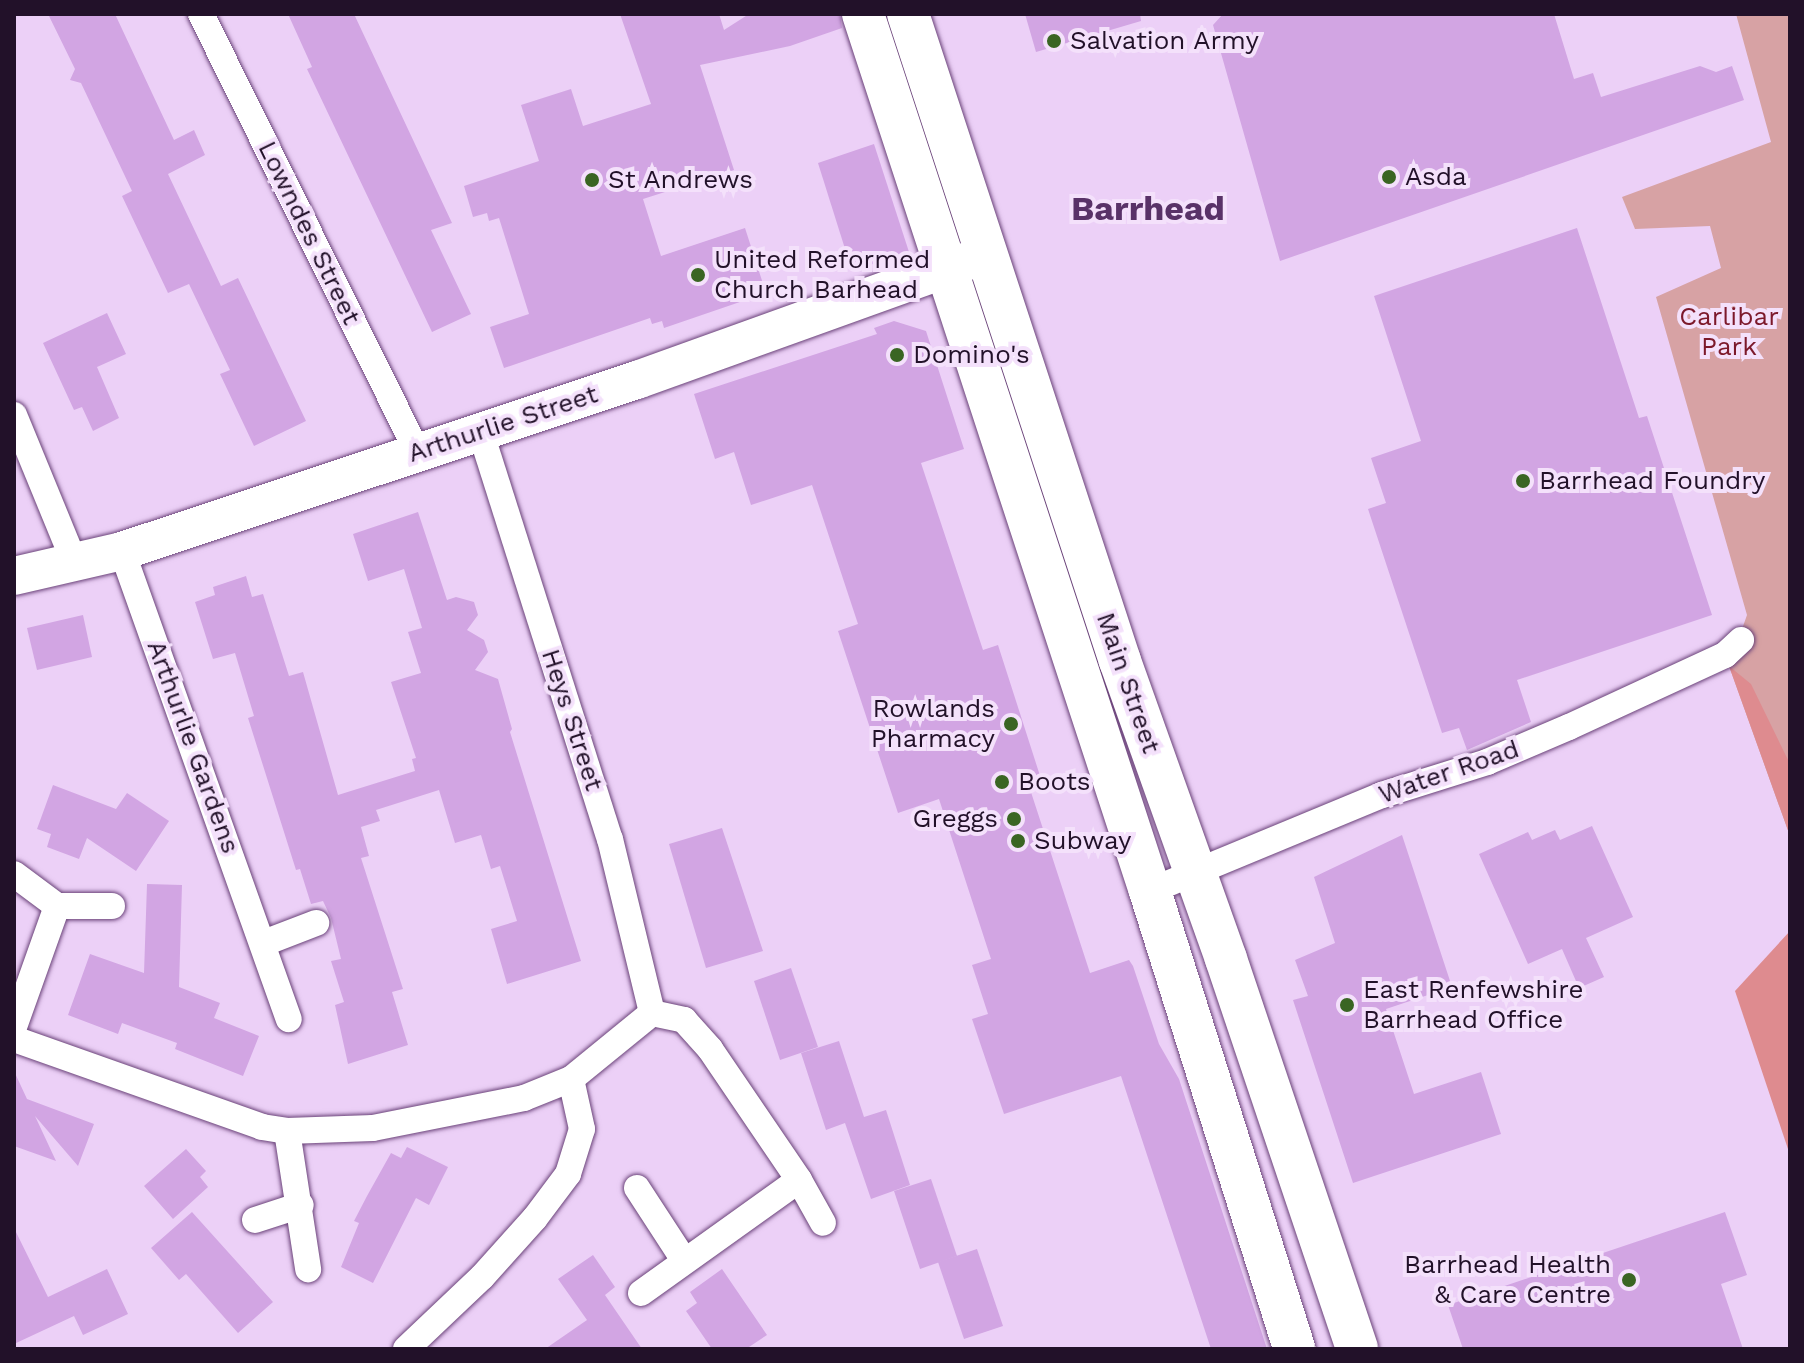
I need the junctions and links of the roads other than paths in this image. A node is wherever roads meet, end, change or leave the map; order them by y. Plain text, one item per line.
1 (201, 14) edge
2 (863, 14) edge
3 (908, 14) edge
4 (988, 255) junction
5 (947, 268) junction
6 (14, 415) edge
7 (480, 430) junction
8 (417, 452) junction
9 (122, 551) junction
10 (75, 564) junction
11 (14, 576) edge
12 (1741, 640) dead end
13 (14, 874) edge
14 (1193, 874) junction
15 (1150, 891) junction
16 (57, 906) junction
17 (112, 906) dead end
18 (316, 923) dead end
19 (264, 943) junction
20 (652, 1013) junction
21 (289, 1019) dead end
22 (14, 1027) edge
23 (14, 1039) edge
24 (571, 1079) junction
25 (287, 1131) junction
26 (799, 1180) junction
27 (637, 1188) dead end
28 (301, 1205) junction
29 (255, 1220) dead end
30 (823, 1223) dead end
31 (684, 1260) junction
32 (308, 1269) dead end
33 (641, 1293) dead end
34 (406, 1349) edge
35 (1294, 1349) edge
36 (1357, 1349) edge

1 - 8 street, Lowndes Street
2 - 5 main road, Main Street
3 - 4 main road, Main Street
4 - 5 street, Arthurlie Street
4 - 14 main road, Main Street
5 - 7 street, Arthurlie Street
5 - 15 main road, Main Street
6 - 10 street
7 - 8 street, Arthurlie Street
7 - 20 street, Heys Street
8 - 9 street, Arthurlie Street
9 - 10 street, Arthurlie Street
9 - 19 street, Arthurlie Gardens
10 - 11 street, Arthurlie Street
12 - 14 street, Water Road
13 - 16 street
14 - 15 street, Water Road
14 - 36 main road, Main Street
15 - 35 main road, Main Street
16 - 17 street
16 - 22 street
18 - 19 street
19 - 21 street, Arthurlie Gardens
20 - 24 street
20 - 26 street
23 - 25 street
24 - 25 street
24 - 34 street
25 - 28 street
26 - 30 street
26 - 31 street
27 - 31 street
28 - 29 street
28 - 32 street
31 - 33 street

